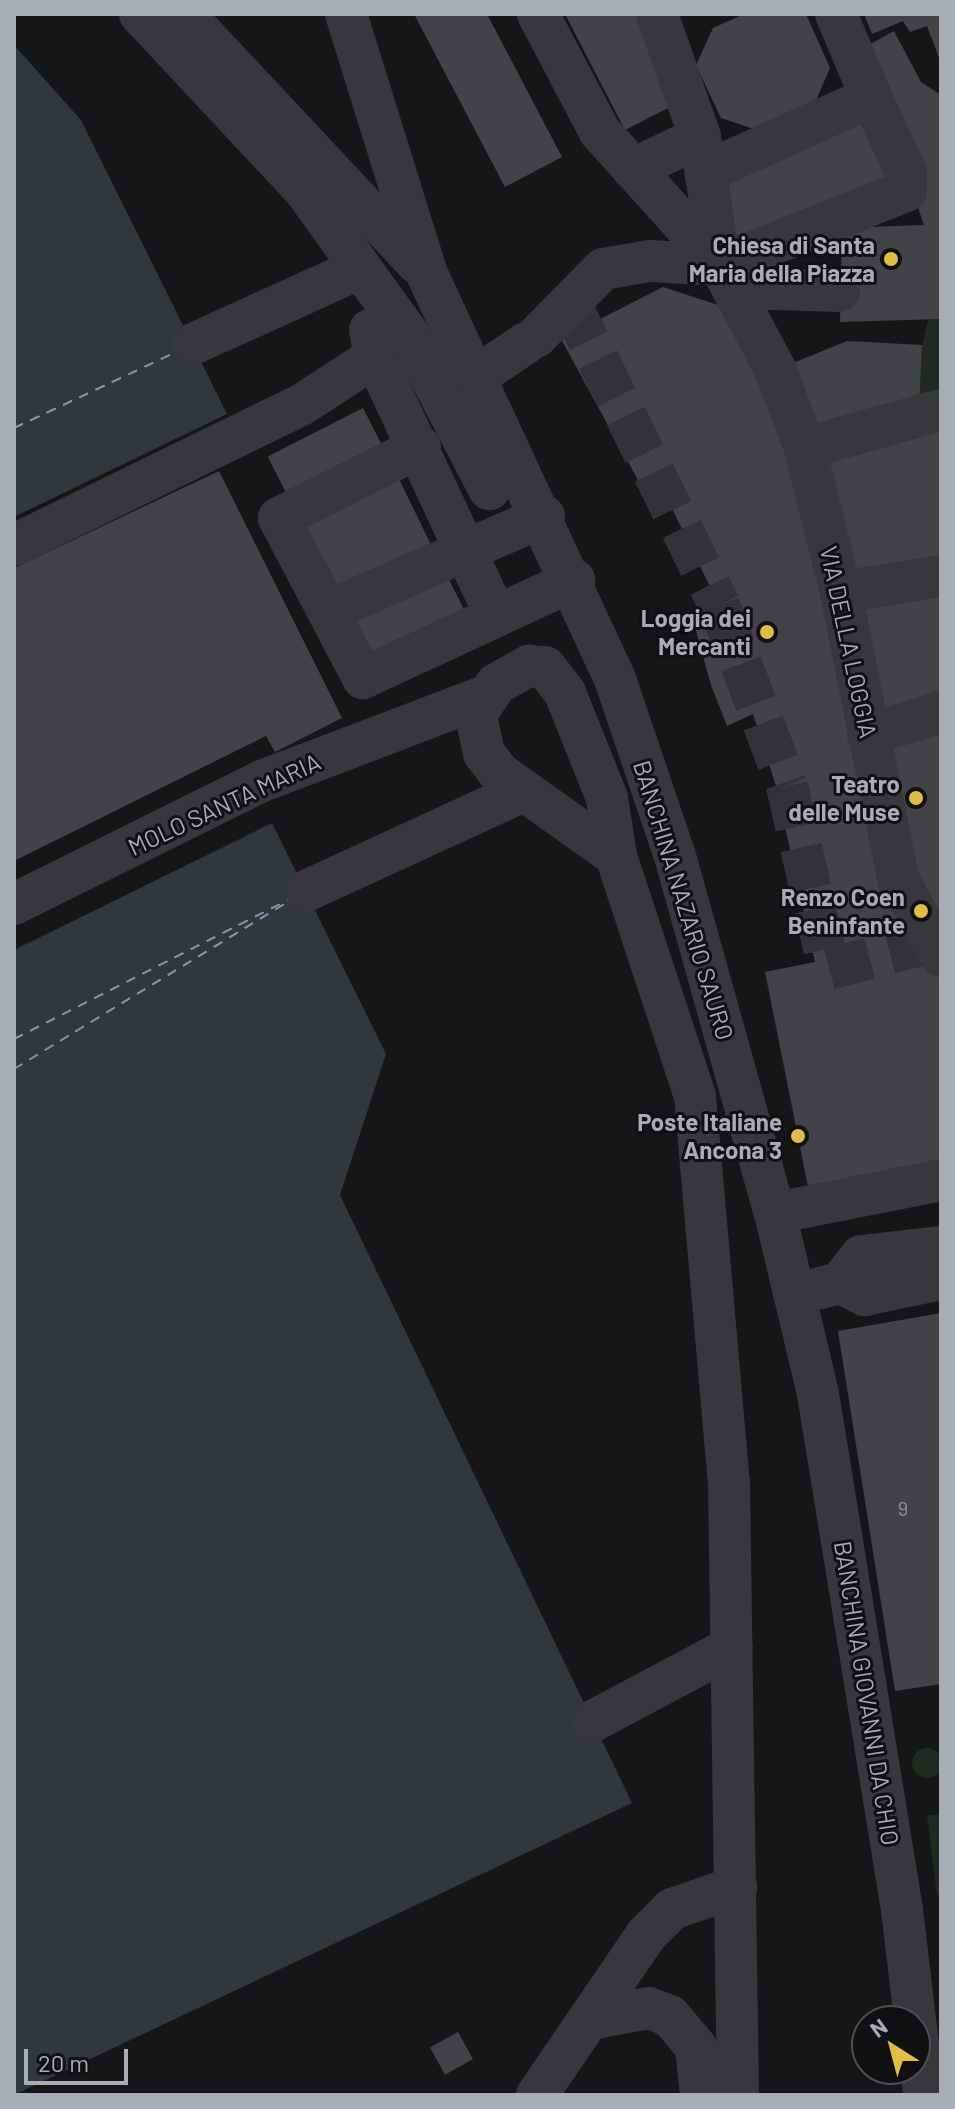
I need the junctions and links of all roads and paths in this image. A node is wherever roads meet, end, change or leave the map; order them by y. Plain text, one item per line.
1 (140, 14) edge
2 (184, 14) edge
3 (346, 14) edge
4 (538, 14) edge
5 (657, 14) edge
6 (836, 14) edge
7 (871, 97) junction
8 (386, 147) junction
9 (704, 154) junction
10 (633, 169) junction
11 (338, 177) junction
12 (358, 269) junction
13 (427, 274) junction
14 (726, 276) junction
15 (839, 291) dead end
16 (193, 344) dead end
17 (375, 357) junction
18 (477, 376) junction
19 (941, 410) edge
20 (420, 447) junction
21 (805, 448) junction
22 (489, 489) junction
23 (544, 516) junction
24 (14, 545) edge
25 (465, 545) junction
26 (941, 576) edge
27 (574, 580) junction
28 (841, 592) junction
29 (328, 611) junction
30 (495, 614) junction
31 (483, 697) junction
32 (941, 712) edge
33 (868, 735) junction
34 (523, 791) junction
35 (616, 856) junction
36 (306, 891) dead end
37 (14, 904) edge
38 (941, 956) edge
39 (941, 1180) edge
40 (775, 1213) junction
41 (941, 1247) edge
42 (851, 1269) junction
43 (941, 1279) edge
44 (796, 1294) junction
45 (732, 1647) junction
46 (593, 1721) dead end
47 (736, 1887) junction
48 (589, 2019) junction
49 (547, 2088) edge
50 (701, 2095) edge
51 (738, 2095) edge
52 (924, 2095) edge

1 - 12 street
2 - 11 street, BANCHINA NAZARIO SAURO
3 - 8 street, BANCHINA NAZARIO SAURO
4 - 10 street
5 - 9 street
6 - 7 street
7 - 9 street
7 - 14 street
8 - 11 street
8 - 13 street, BANCHINA NAZARIO SAURO
9 - 10 street
9 - 14 street
10 - 14 street
11 - 13 street, BANCHINA NAZARIO SAURO
12 - 16 street
12 - 17 street
12 - 22 street
13 - 18 street, BANCHINA NAZARIO SAURO
14 - 15 street
14 - 18 street
14 - 21 street, VIA DELLA LOGGIA
17 - 20 street
17 - 24 street
18 - 23 street, BANCHINA NAZARIO SAURO
19 - 21 street
20 - 22 street
20 - 25 street
20 - 29 street
21 - 28 street, VIA DELLA LOGGIA
22 - 23 street
23 - 25 street
23 - 27 street, BANCHINA NAZARIO SAURO
25 - 29 street
25 - 30 street
26 - 28 street
27 - 30 street
27 - 40 street, BANCHINA NAZARIO SAURO
28 - 33 street, VIA DELLA LOGGIA
29 - 30 street
31 - 34 street
31 - 35 street, BANCHINA NAZARIO SAURO
31 - 37 street, MOLO SANTA MARIA
32 - 33 street
33 - 38 street, VIA DELLA LOGGIA
34 - 35 street
34 - 36 street
35 - 45 street, BANCHINA NAZARIO SAURO
39 - 40 street
40 - 44 street, BANCHINA NAZARIO SAURO
41 - 42 street
42 - 43 street
42 - 44 street
44 - 52 street, BANCHINA GIOVANNI DA CHIO
45 - 46 street
45 - 47 street
47 - 48 street
47 - 51 street
48 - 49 street
48 - 50 street

